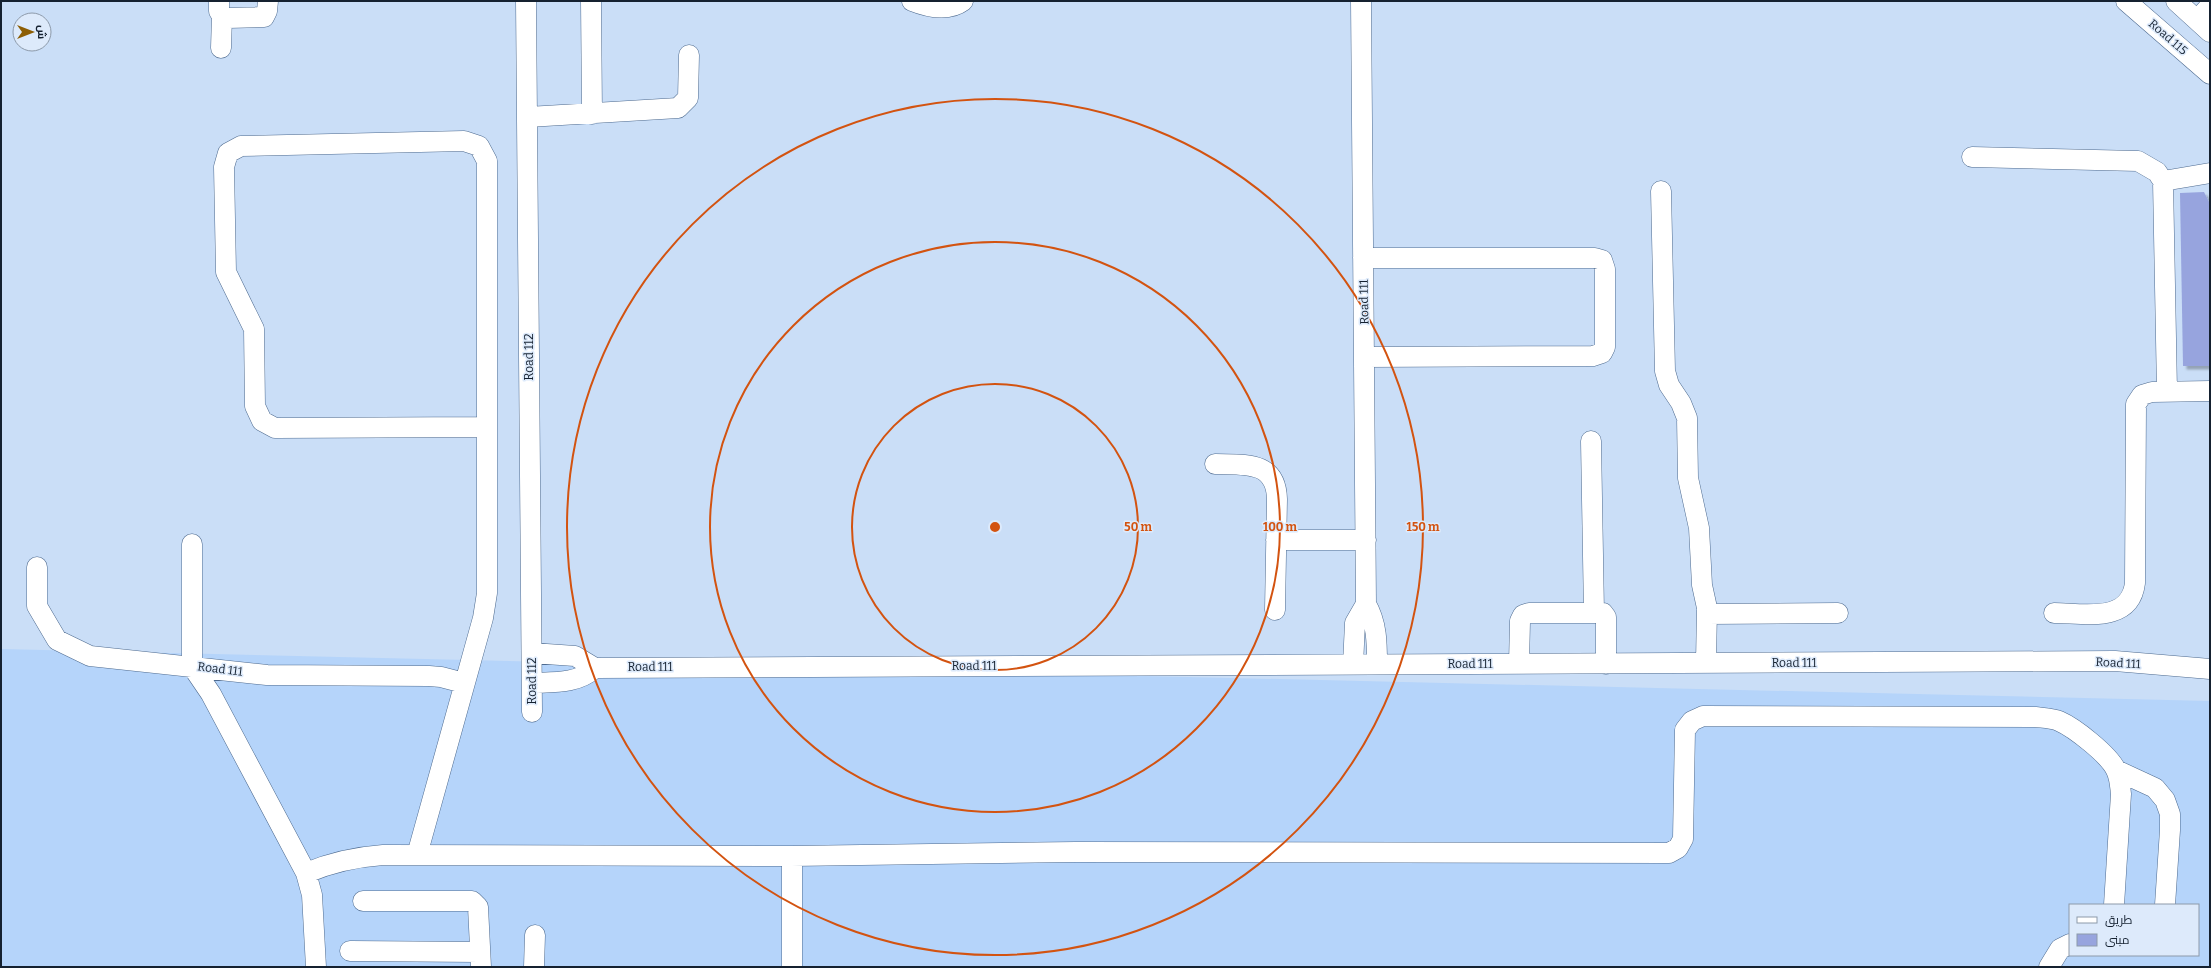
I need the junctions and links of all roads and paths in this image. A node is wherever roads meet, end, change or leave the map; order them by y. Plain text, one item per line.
1 (268, 1) edge
2 (526, 1) edge
3 (591, 1) edge
4 (912, 1) edge
5 (963, 1) edge
6 (1361, 1) edge
7 (2126, 1) edge
8 (2176, 1) edge
9 (220, 8) edge
10 (2206, 20) edge
11 (221, 48) dead end
12 (689, 55) dead end
13 (2210, 74) edge
14 (592, 114) junction
15 (528, 117) junction
16 (1972, 157) dead end
17 (2210, 173) edge
18 (2163, 181) junction
19 (1661, 191) dead end
20 (1363, 258) junction
21 (1364, 357) junction
22 (2167, 391) junction
23 (2210, 391) edge
24 (487, 428) junction
25 (1591, 441) dead end
26 (1215, 464) dead end
27 (1276, 540) junction
28 (1366, 540) junction
29 (192, 544) dead end
30 (37, 567) dead end
31 (1366, 604) junction
32 (1275, 610) dead end
33 (1594, 613) junction
34 (1838, 613) dead end
35 (2054, 613) dead end
36 (1707, 614) junction
37 (532, 653) junction
38 (2210, 656) edge
39 (2114, 661) junction
40 (1706, 663) junction
41 (1377, 664) junction
42 (1519, 664) junction
43 (1606, 664) junction
44 (1353, 665) junction
45 (192, 666) junction
46 (594, 668) junction
47 (2210, 669) edge
48 (464, 683) junction
49 (532, 683) junction
50 (532, 712) dead end
51 (2116, 770) junction
52 (417, 855) junction
53 (792, 856) junction
54 (306, 873) junction
55 (363, 901) dead end
56 (2114, 904) edge
57 (2165, 904) edge
58 (535, 935) dead end
59 (2069, 944) edge
60 (350, 951) dead end
61 (481, 959) edge
62 (316, 967) edge
63 (534, 967) edge
64 (792, 967) edge
65 (2049, 967) edge

1 - 9 street
2 - 15 street, Road 112
3 - 14 street
4 - 5 street
6 - 20 street, Road 111
7 - 13 street, Road 115
8 - 10 street
9 - 11 street
12 - 14 street
14 - 15 street
15 - 37 street, Road 112
16 - 18 street
17 - 18 street
18 - 22 street
19 - 36 street
20 - 21 street, Road 111
20 - 21 street
21 - 28 street, Road 111
22 - 23 street
22 - 35 street
24 - 24 street
24 - 48 street
25 - 33 street
26 - 27 street
27 - 28 street
27 - 32 street
28 - 31 street, Road 111
29 - 45 street
30 - 45 street, Road 111
31 - 41 street, Road 111
31 - 44 street
33 - 42 street
33 - 43 street
34 - 36 street
36 - 40 street
37 - 46 street
37 - 49 street, Road 112
38 - 39 street
39 - 40 street, Road 111
39 - 47 street, Road 111
40 - 43 street, Road 111
41 - 42 street, Road 111
41 - 44 street, Road 111
42 - 43 street, Road 111
44 - 46 street, Road 111
45 - 48 street, Road 111
45 - 54 street
46 - 49 street
48 - 52 street
49 - 50 street, Road 112
51 - 53 street
51 - 56 street
51 - 57 street
52 - 53 street
52 - 54 street
53 - 64 street
54 - 62 street
55 - 61 street
58 - 63 street
59 - 65 street
60 - 61 street

